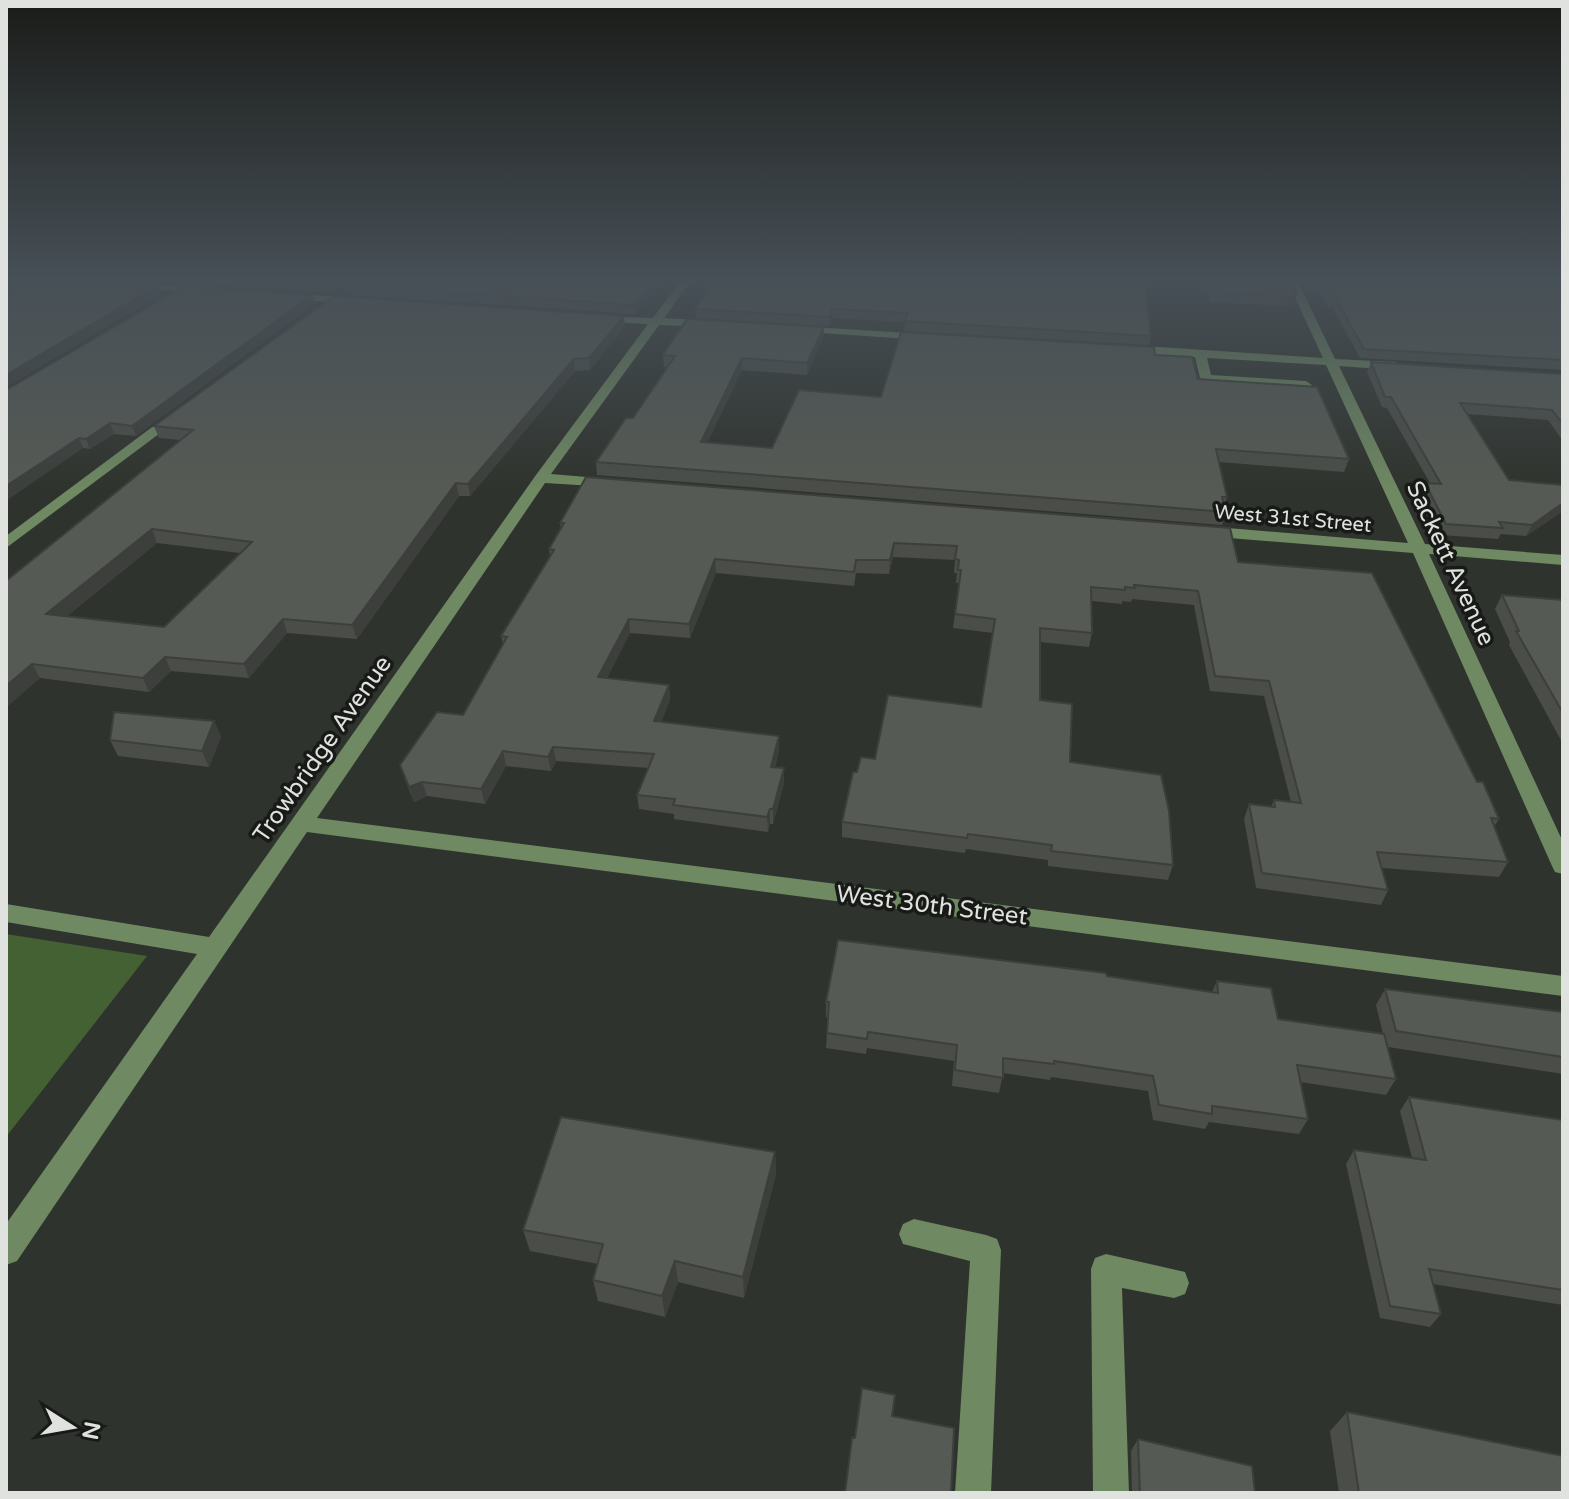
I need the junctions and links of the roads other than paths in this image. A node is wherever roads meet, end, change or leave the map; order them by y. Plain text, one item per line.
1 (636, 352) edge
2 (1168, 352) edge
3 (1324, 352) edge
4 (1200, 354) junction
5 (1329, 362) junction
6 (1414, 367) edge
7 (1306, 385) edge
8 (184, 410) edge
9 (541, 478) junction
10 (623, 484) edge
11 (1189, 530) edge
12 (6, 543) edge
13 (1419, 548) junction
14 (1563, 560) edge
15 (301, 824) junction
16 (1563, 866) edge
17 (6, 913) edge
18 (218, 948) junction
19 (1563, 986) edge
20 (914, 1234) dead end
21 (6, 1250) edge
22 (1174, 1283) dead end
23 (973, 1493) edge
24 (1111, 1493) edge

1 - 9 street, Trowbridge Avenue
2 - 4 street
3 - 5 street, Sackett Avenue
4 - 5 street
4 - 7 street
5 - 6 street
5 - 13 street, Sackett Avenue
8 - 12 street
9 - 10 street
9 - 15 street, Trowbridge Avenue
11 - 13 street, West 31st Street
13 - 14 street, West 31st Street
13 - 16 street, Sackett Avenue
15 - 18 street, Trowbridge Avenue
15 - 19 street, West 30th Street
17 - 18 street
18 - 21 street, Trowbridge Avenue
20 - 23 street
22 - 24 street

